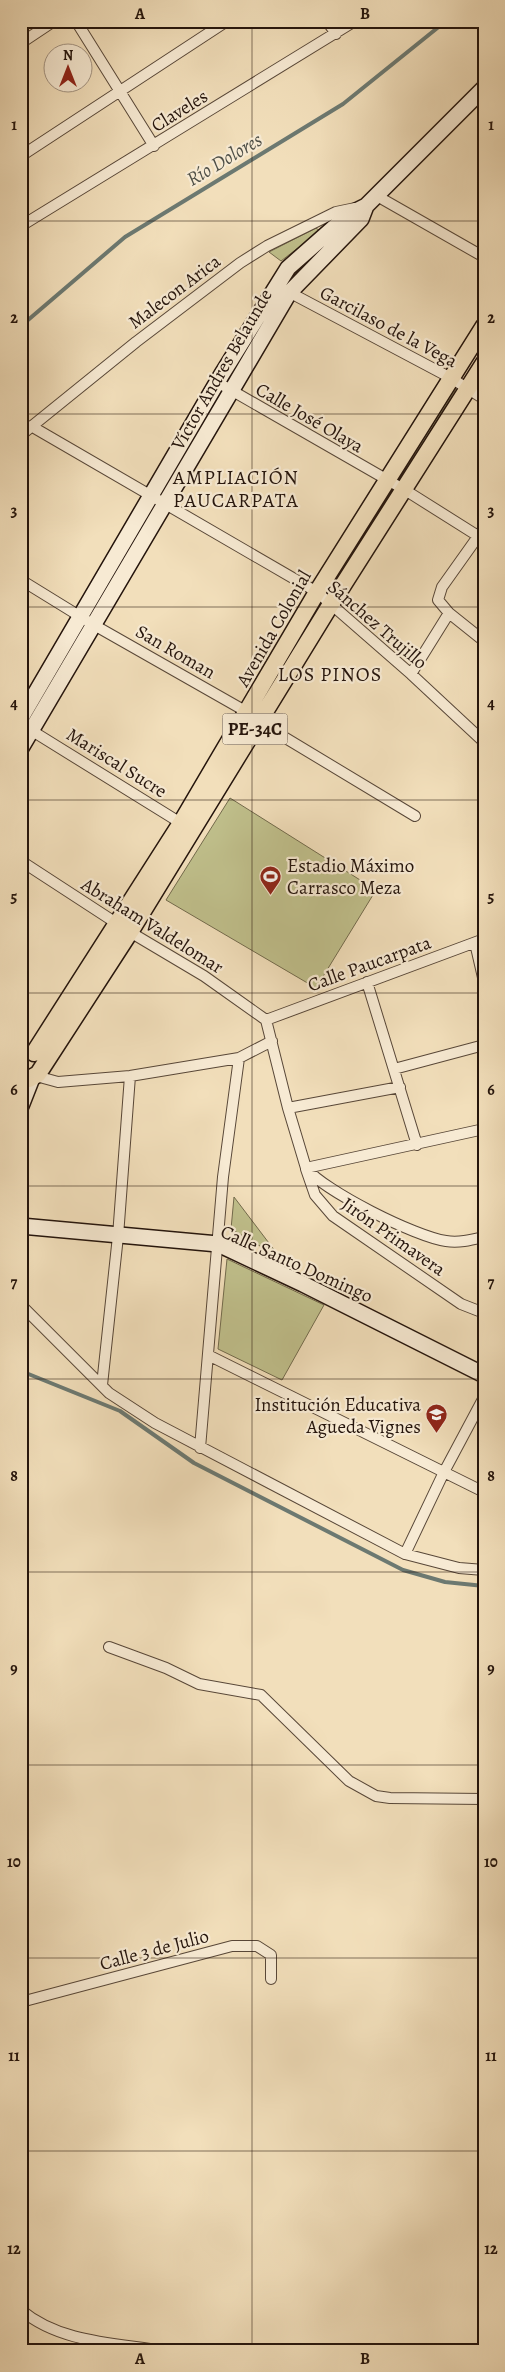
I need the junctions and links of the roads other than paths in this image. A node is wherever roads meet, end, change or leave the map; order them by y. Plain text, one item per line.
1 (54, 21) edge
2 (76, 21) edge
3 (227, 21) edge
4 (328, 21) edge
5 (355, 21) edge
6 (336, 34) junction
7 (21, 43) edge
8 (120, 92) junction
9 (481, 96) edge
10 (154, 146) junction
11 (21, 156) edge
12 (372, 201) junction
13 (21, 226) edge
14 (484, 257) edge
15 (283, 289) junction
16 (484, 326) edge
17 (484, 363) edge
18 (451, 378) junction
19 (217, 382) junction
20 (469, 389) junction
21 (232, 392) junction
22 (484, 399) edge
23 (31, 426) junction
24 (21, 435) edge
25 (386, 482) junction
26 (404, 490) junction
27 (152, 495) junction
28 (166, 504) junction
29 (481, 532) edge
30 (21, 580) edge
31 (317, 592) junction
32 (331, 604) junction
33 (449, 613) junction
34 (80, 616) junction
35 (94, 624) junction
36 (484, 641) edge
37 (411, 674) junction
38 (253, 717) junction
39 (21, 718) edge
40 (27, 727) edge
41 (484, 742) edge
42 (21, 748) edge
43 (415, 816) dead end
44 (187, 826) junction
45 (21, 861) edge
46 (123, 928) junction
47 (480, 941) edge
48 (367, 982) junction
49 (484, 982) edge
50 (266, 1020) junction
51 (272, 1041) junction
52 (484, 1045) edge
53 (239, 1058) junction
54 (31, 1067) edge
55 (394, 1068) junction
56 (130, 1076) junction
57 (400, 1087) junction
58 (21, 1106) edge
59 (288, 1108) junction
60 (484, 1129) edge
61 (417, 1145) junction
62 (306, 1168) junction
63 (21, 1226) edge
64 (118, 1236) junction
65 (484, 1237) edge
66 (218, 1244) junction
67 (21, 1305) edge
68 (484, 1313) edge
69 (208, 1355) junction
70 (484, 1376) edge
71 (102, 1385) junction
72 (484, 1397) edge
73 (200, 1448) junction
74 (444, 1472) junction
75 (484, 1492) edge
76 (406, 1554) junction
77 (484, 1570) edge
78 (109, 1647) dead end
79 (484, 1799) edge
80 (271, 1979) dead end
81 (21, 2002) edge
82 (21, 2310) edge
83 (164, 2351) edge

1 - 7 street
2 - 8 street
3 - 8 street
4 - 6 street
5 - 6 street, Claveles
6 - 10 street, Claveles
8 - 10 street
8 - 11 street
9 - 12 street, Víctor Andres Belaunde
10 - 13 street, Claveles
12 - 14 street
12 - 15 street, Víctor Andres Belaunde
12 - 23 street, Malecon Arica
15 - 18 street, Garcilaso de la Vega
15 - 19 street, Víctor Andres Belaunde
15 - 21 street, Víctor Andres Belaunde
16 - 18 main road, Avenida Colonial / PE-34C
17 - 20 main road, Avenida Colonial / PE-34C
18 - 20 street, Garcilaso de la Vega
18 - 25 main road, Avenida Colonial / PE-34C
19 - 21 street, Calle José Olaya
19 - 27 street, Víctor Andres Belaunde
20 - 22 street, Garcilaso de la Vega
20 - 26 main road, Avenida Colonial / PE-34C
21 - 25 street, Calle José Olaya
21 - 28 street, Víctor Andres Belaunde
23 - 24 street, Malecon Arica
23 - 27 street, Sánchez Trujillo
25 - 26 street, Calle José Olaya
25 - 31 main road, Avenida Colonial / PE-34C
26 - 29 street, Calle José Olaya
26 - 32 main road, Avenida Colonial / PE-34C
27 - 28 street, Sánchez Trujillo
27 - 34 street, Víctor Andres Belaunde
28 - 31 street, Sánchez Trujillo
28 - 35 street, Víctor Andres Belaunde
29 - 33 street
30 - 34 street, San Roman
31 - 32 street, Sánchez Trujillo
31 - 38 main road, Avenida Colonial / PE-34C
32 - 37 street, Sánchez Trujillo
32 - 38 main road, Avenida Colonial / PE-34C
33 - 36 street
33 - 37 street
34 - 35 street, San Roman
34 - 39 street, Víctor Andres Belaunde
35 - 38 street, San Roman
35 - 40 street, Víctor Andres Belaunde
37 - 41 street, Sánchez Trujillo
38 - 43 street, San Roman
38 - 44 main road, Avenida Colonial / PE-34C
40 - 42 street, Víctor Andres Belaunde
40 - 44 street, Mariscal Sucre
44 - 46 main road, Avenida Colonial / PE-34C
45 - 46 street, Abraham Valdelomar
46 - 50 street, Abraham Valdelomar
46 - 54 main road, Avenida Colonial / PE-34C
47 - 48 street, Calle Paucarpata
47 - 49 street
48 - 50 street, Calle Paucarpata
48 - 55 street
50 - 51 street, Jirón Primavera
51 - 53 street
51 - 59 street, Jirón Primavera
52 - 55 street
53 - 56 street
53 - 66 street
54 - 56 street
54 - 58 street
55 - 57 street
56 - 64 street
57 - 59 street
57 - 61 street
59 - 62 street, Jirón Primavera
60 - 61 street
61 - 62 street
62 - 65 street
62 - 68 street, Jirón Primavera
63 - 64 street, Calle Santo Domingo
64 - 66 street, Calle Santo Domingo
64 - 71 street
66 - 69 street
66 - 70 street, Calle Santo Domingo
67 - 71 street
69 - 73 street
69 - 74 street
71 - 73 street
72 - 74 street
73 - 76 street
74 - 75 street
74 - 76 street
76 - 77 street
78 - 79 street
80 - 81 street, Calle 3 de Julio
82 - 83 street

